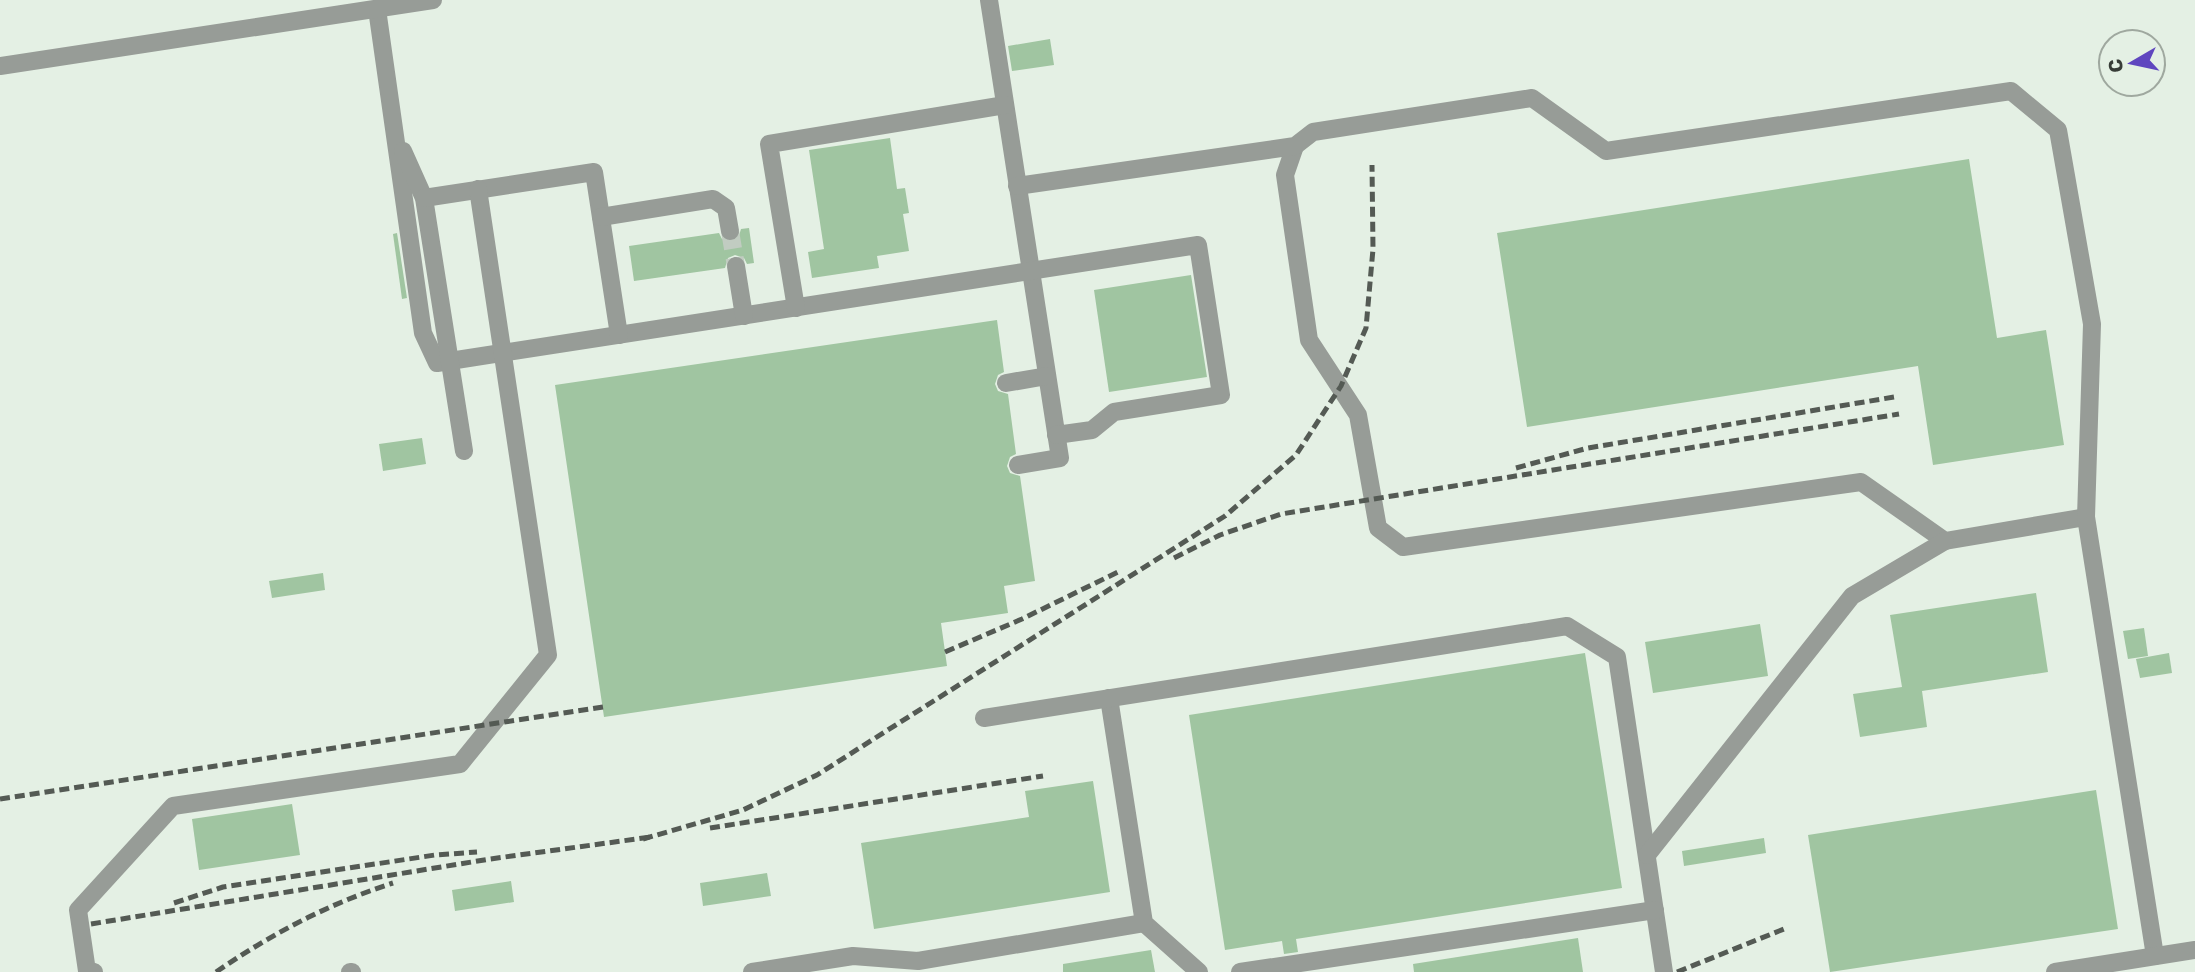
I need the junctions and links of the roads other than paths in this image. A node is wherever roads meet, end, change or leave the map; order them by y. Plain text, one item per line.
1 (433, 0) edge
2 (989, 0) edge
3 (377, 9) junction
4 (0, 66) edge
5 (1005, 105) junction
6 (394, 131) junction
7 (1295, 146) junction
8 (1017, 186) junction
9 (478, 189) junction
10 (424, 198) junction
11 (601, 217) junction
12 (730, 231) tunnel mouth
13 (736, 266) tunnel mouth
14 (1031, 271) junction
15 (796, 308) junction
16 (744, 316) junction
17 (619, 335) junction
18 (503, 354) junction
19 (450, 362) junction
20 (1047, 376) junction
21 (1006, 383) dead end
22 (1056, 435) junction
23 (464, 451) dead end
24 (1018, 465) dead end
25 (2086, 517) junction
26 (1945, 541) junction
27 (1109, 698) junction
28 (984, 718) dead end
29 (1647, 855) junction
30 (1655, 910) junction
31 (1144, 923) junction
32 (2195, 950) edge
33 (2155, 956) junction
34 (94, 972) edge
35 (752, 972) edge
36 (1199, 972) edge
37 (1240, 972) edge
38 (1664, 972) edge
39 (2055, 972) edge

1 - 3 street
2 - 5 street
3 - 4 street
3 - 6 street
5 - 8 street
5 - 15 street
6 - 10 street
6 - 19 street
7 - 8 street
7 - 25 street
7 - 26 street
8 - 14 street
9 - 10 street
9 - 11 street
9 - 18 street
10 - 19 street
11 - 12 street
11 - 17 street
13 - 16 street
14 - 15 street
14 - 20 street
14 - 22 street
15 - 16 street
16 - 17 street
17 - 18 street
18 - 19 street
18 - 34 street
19 - 23 street
20 - 21 street
20 - 22 street
22 - 24 street
25 - 26 street
25 - 33 street
26 - 29 street
27 - 28 street
27 - 29 street
27 - 31 street
29 - 30 street
30 - 37 street
30 - 38 street
31 - 35 street
31 - 36 street
32 - 33 street
33 - 39 street

